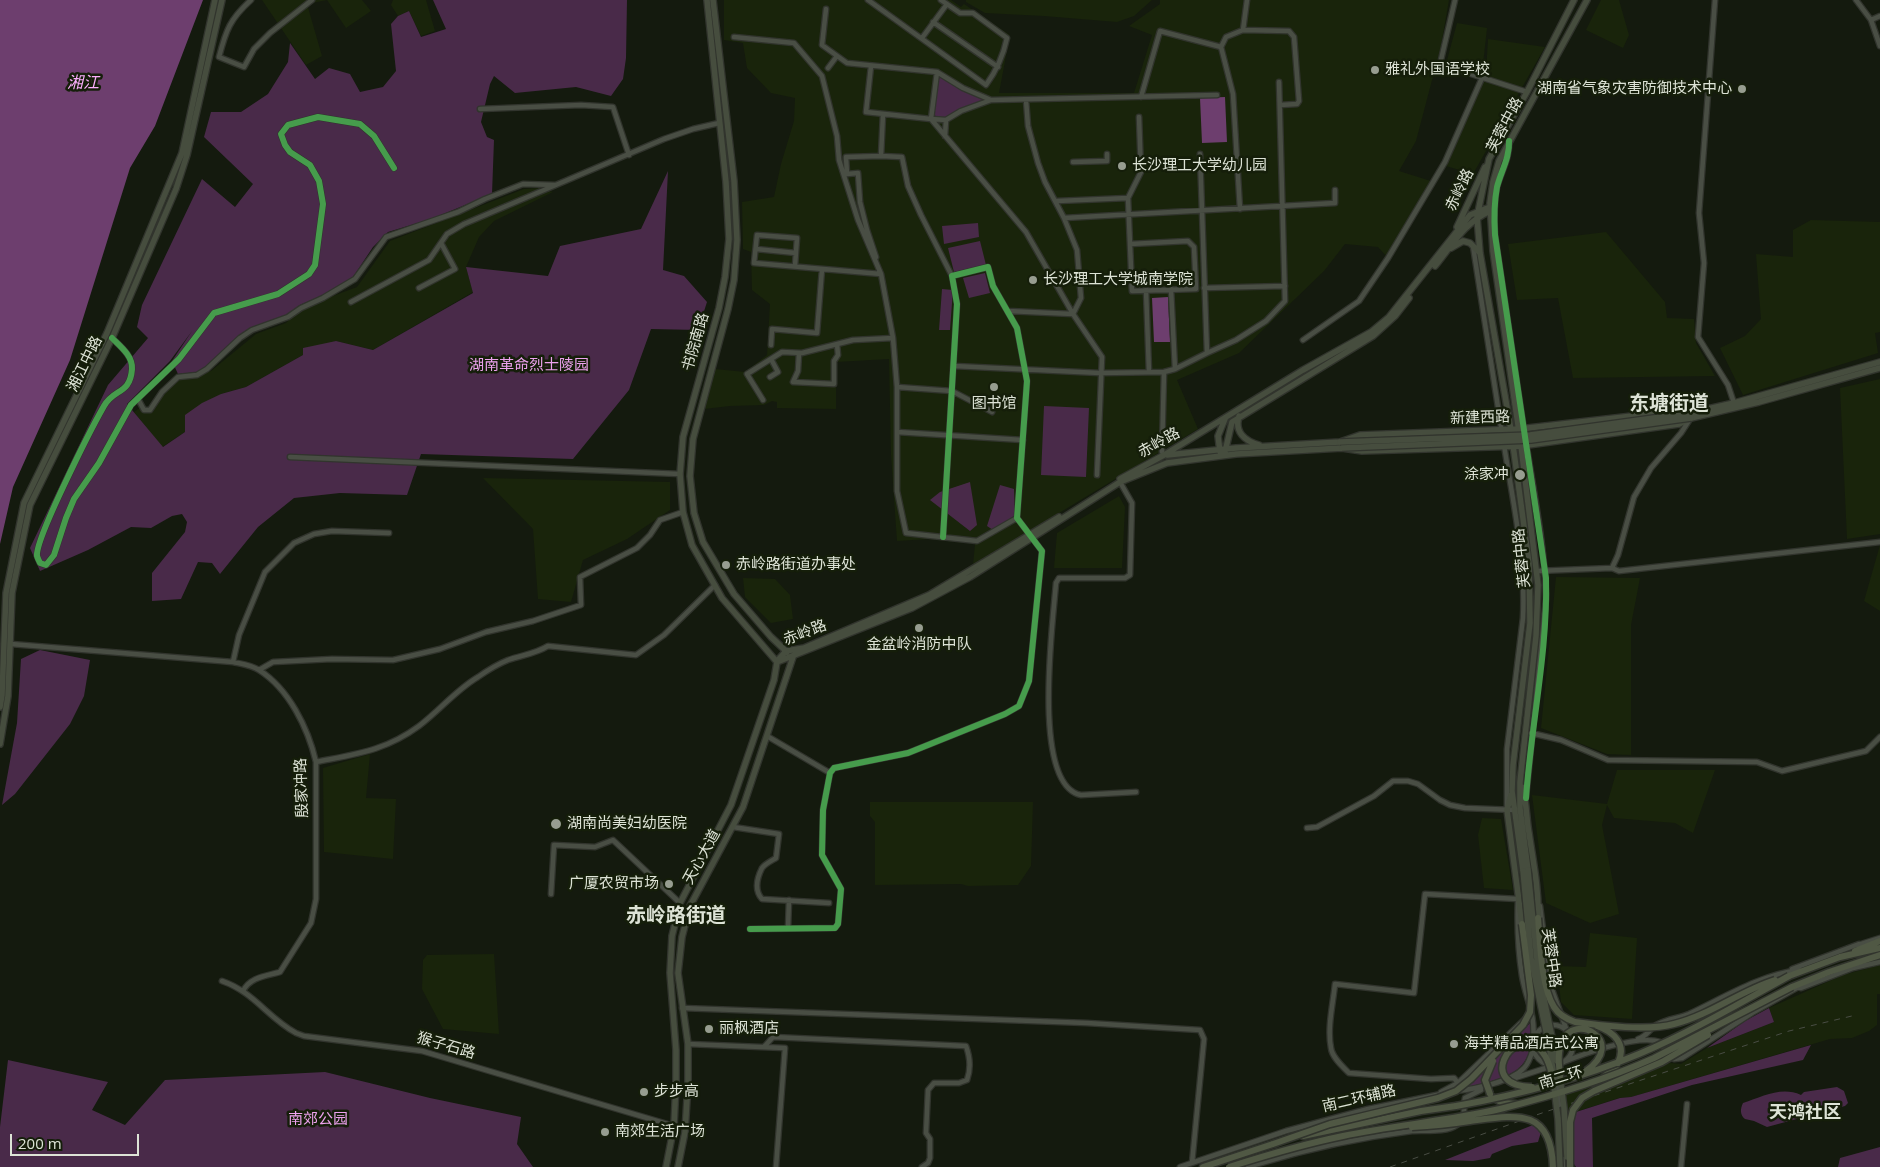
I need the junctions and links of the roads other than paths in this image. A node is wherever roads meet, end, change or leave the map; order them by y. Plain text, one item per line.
1 (216, 0) edge
2 (222, 0) edge
3 (251, 0) edge
4 (312, 0) edge
5 (707, 0) edge
6 (712, 0) edge
7 (868, 0) edge
8 (941, 0) edge
9 (1247, 0) edge
10 (1455, 0) edge
11 (1574, 0) edge
12 (1587, 0) edge
13 (1715, 0) edge
14 (1856, 0) edge
15 (947, 4) junction
16 (826, 9) dead end
17 (1880, 16) edge
18 (1871, 20) junction
19 (933, 22) junction
20 (1243, 30) junction
21 (734, 37) dead end
22 (922, 38) junction
23 (1880, 46) edge
24 (1221, 47) junction
25 (837, 56) junction
26 (870, 66) junction
27 (998, 67) junction
28 (828, 68) dead end
29 (937, 72) junction
30 (1482, 78) junction
31 (1279, 82) dead end
32 (1527, 92) junction
33 (1217, 95) dead end
34 (1141, 97) junction
35 (991, 100) junction
36 (1026, 100) junction
37 (1280, 105) junction
38 (480, 109) dead end
39 (883, 114) junction
40 (1139, 117) dead end
41 (932, 119) junction
42 (946, 120) junction
43 (719, 123) junction
44 (945, 136) junction
45 (1509, 141) junction
46 (1107, 154) dead end
47 (1200, 154) dead end
48 (629, 155) junction
49 (881, 156) junction
50 (1489, 159) junction
51 (1073, 162) dead end
52 (394, 168) dead end
53 (555, 185) junction
54 (1334, 190) dead end
55 (1128, 198) junction
56 (1057, 201) junction
57 (1282, 206) junction
58 (1240, 209) junction
59 (1490, 209) junction
60 (1478, 210) junction
61 (1202, 211) junction
62 (1128, 215) junction
63 (1477, 217) junction
64 (1064, 218) junction
65 (1454, 234) junction
66 (441, 243) junction
67 (1130, 244) junction
68 (1473, 246) junction
69 (1449, 248) junction
70 (756, 249) junction
71 (796, 253) junction
72 (1480, 253) junction
73 (795, 266) junction
74 (822, 268) junction
75 (881, 274) junction
76 (952, 276) junction
77 (1285, 286) junction
78 (419, 288) dead end
79 (1204, 288) junction
80 (1146, 290) junction
81 (1171, 290) junction
82 (351, 302) dead end
83 (1008, 311) junction
84 (1073, 314) junction
85 (112, 338) junction
86 (892, 338) junction
87 (1303, 340) dead end
88 (837, 344) junction
89 (771, 345) dead end
90 (799, 353) junction
91 (1207, 353) junction
92 (771, 359) junction
93 (1880, 362) edge
94 (954, 366) junction
95 (1880, 368) edge
96 (1025, 369) junction
97 (1174, 369) junction
98 (1149, 372) junction
99 (1164, 372) junction
100 (1100, 373) junction
101 (770, 377) dead end
102 (897, 387) junction
103 (952, 391) junction
104 (138, 399) junction
105 (763, 400) dead end
106 (1734, 403) junction
107 (992, 412) dead end
108 (1240, 416) junction
109 (1691, 416) junction
110 (1225, 419) junction
111 (1521, 429) junction
112 (1501, 430) junction
113 (1511, 430) junction
114 (897, 432) junction
115 (949, 435) junction
116 (1023, 440) junction
117 (1341, 445) junction
118 (1264, 446) junction
119 (1513, 446) junction
120 (1524, 446) junction
121 (1504, 447) junction
122 (1219, 450) junction
123 (1163, 453) junction
124 (1225, 453) junction
125 (290, 457) dead end
126 (680, 474) junction
127 (1097, 476) dead end
128 (1120, 482) junction
129 (683, 512) junction
130 (1017, 518) junction
131 (389, 534) dead end
132 (1031, 537) junction
133 (943, 538) junction
134 (1880, 542) edge
135 (1612, 568) junction
136 (1545, 570) junction
137 (1537, 571) junction
138 (715, 586) junction
139 (11, 644) junction
140 (786, 651) junction
141 (793, 656) junction
142 (233, 662) junction
143 (777, 662) junction
144 (259, 670) junction
145 (0, 707) edge
146 (1529, 732) junction
147 (768, 736) junction
148 (1880, 737) edge
149 (0, 744) edge
150 (316, 762) junction
151 (830, 772) junction
152 (1520, 782) junction
153 (1512, 790) junction
154 (1136, 792) dead end
155 (1526, 798) junction
156 (1507, 810) junction
157 (1514, 810) junction
158 (733, 826) junction
159 (1307, 828) dead end
160 (1525, 870) junction
161 (551, 894) dead end
162 (1518, 899) junction
163 (1538, 899) junction
164 (789, 900) junction
165 (680, 902) junction
166 (829, 903) dead end
167 (1538, 918) joint
168 (1522, 924) joint
169 (788, 928) junction
170 (750, 929) dead end
171 (1880, 939) edge
172 (1859, 944) junction
173 (1880, 948) edge
174 (1840, 957) junction
175 (1880, 959) edge
176 (1806, 970) junction
177 (1781, 973) junction
178 (1789, 976) junction
179 (222, 981) dead end
180 (1791, 990) junction
181 (243, 991) junction
182 (1553, 993) junction
183 (1527, 1001) junction
184 (682, 1008) junction
185 (1736, 1015) junction
186 (1534, 1018) junction
187 (1586, 1024) junction
188 (1569, 1033) junction
189 (1533, 1040) junction
190 (688, 1044) junction
191 (764, 1047) junction
192 (1533, 1049) junction
193 (1499, 1051) junction
194 (1561, 1063) junction
195 (1551, 1065) junction
196 (1556, 1075) junction
197 (1578, 1076) junction
198 (1598, 1080) junction
199 (1458, 1082) junction
200 (1540, 1087) junction
201 (1432, 1095) junction
202 (1518, 1104) junction
203 (1687, 1104) dead end
204 (1562, 1121) junction
205 (674, 1126) junction
206 (1376, 1130) junction
207 (1273, 1144) junction
208 (1562, 1150) junction
209 (1192, 1163) junction
210 (666, 1167) edge
211 (678, 1167) edge
212 (776, 1167) edge
213 (922, 1167) edge
214 (1180, 1167) edge
215 (1203, 1167) edge
216 (1229, 1167) edge
217 (1248, 1167) edge
218 (1553, 1167) edge
219 (1565, 1167) edge
220 (1682, 1167) edge

1 - 145 main road, 湘江中路
2 - 85 main road, 湘江中路
3 - 4 street
5 - 43 main road, 书院南路
6 - 140 main road, 书院南路
7 - 22 street
8 - 15 street
9 - 20 street
10 - 30 street
11 - 32 main road, 芙蓉中路
12 - 45 main road, 芙蓉中路
13 - 106 street
14 - 18 street
15 - 19 street
15 - 27 street
16 - 25 street
17 - 18 street
18 - 23 street
19 - 22 street
19 - 27 street
20 - 24 street
20 - 37 street
21 - 75 street
22 - 27 street
24 - 34 street
24 - 58 street
25 - 26 street
25 - 28 street
26 - 29 street
26 - 39 street
29 - 35 street
29 - 41 street
30 - 32 street
30 - 87 street
31 - 37 street
32 - 50 main road, 芙蓉中路
33 - 34 street
34 - 36 street
35 - 36 street
35 - 42 street
36 - 56 street
37 - 57 street
38 - 48 street
39 - 41 street
39 - 49 street
40 - 55 street
41 - 42 street
41 - 44 street
42 - 44 street
43 - 48 street
43 - 126 main road, 书院南路
44 - 84 street
45 - 59 main road, 芙蓉中路
45 - 111 street
46 - 51 street
47 - 61 street
48 - 53 street
49 - 75 street
49 - 76 street
50 - 60 main road, 芙蓉中路
50 - 65 main road, 赤岭路
52 - 104 street
53 - 66 street
53 - 104 street
54 - 57 street
55 - 56 street
55 - 62 street
56 - 64 street
57 - 58 street
57 - 77 street
58 - 61 street
59 - 60 main road, 赤岭路
59 - 63 main road, 赤岭路
59 - 111 main road, 芙蓉中路
60 - 63 main road, 芙蓉中路
60 - 65 main road, 赤岭路
61 - 62 street
61 - 79 street
62 - 64 street
62 - 67 street
63 - 69 main road, 赤岭路
63 - 72 main road, 芙蓉中路
64 - 84 street
65 - 110 main road, 赤岭路
66 - 78 street
66 - 82 street
67 - 80 street
67 - 81 street
68 - 69 main road
68 - 72 main road
68 - 112 street
69 - 108 main road, 赤岭路
70 - 71 street
70 - 71 street
70 - 73 street
71 - 73 street
72 - 113 main road, 芙蓉中路
73 - 74 street
74 - 75 street
74 - 89 street
75 - 86 street
76 - 83 street
76 - 94 street
77 - 79 street
77 - 91 street
79 - 91 street
80 - 81 street
80 - 98 street
81 - 97 street
83 - 84 street
83 - 96 street
84 - 100 street
85 - 104 street
85 - 139 main road, 湘江中路
86 - 88 street
86 - 102 street
88 - 90 street
88 - 90 street
90 - 92 street
91 - 97 street
92 - 101 street
92 - 105 street
93 - 106 main road, 新建西路
94 - 96 street
94 - 103 street
95 - 109 main road, 新建西路
96 - 100 street
96 - 116 street
97 - 99 street
98 - 99 street
98 - 100 street
99 - 123 street
100 - 127 street
102 - 103 street
102 - 114 street
103 - 107 street
103 - 115 street
106 - 109 main road, 新建西路
108 - 118 main road
108 - 124 main road, 赤岭路
109 - 111 main road, 新建西路
109 - 117 main road, 新建西路, bridge
109 - 120 main road, 新建西路
109 - 135 street
110 - 122 main road
110 - 123 main road, 赤岭路
111 - 113 main road, 新建西路
111 - 120 main road, 芙蓉中路
112 - 113 main road, 新建西路
112 - 117 main road, 新建西路
112 - 121 street
113 - 119 main road, 芙蓉中路
114 - 115 street
114 - 133 street
115 - 116 street
115 - 133 street
116 - 130 street
117 - 118 main road, 新建西路
117 - 121 main road, 新建西路
117 - 124 main road, 新建西路
118 - 124 main road, 新建西路
119 - 120 main road, 新建西路
119 - 121 main road, 新建西路
119 - 153 main road, 芙蓉中路
120 - 136 street
120 - 137 main road, 芙蓉中路
121 - 156 street
122 - 123 main road, 新建西路
122 - 124 main road, 新建西路
123 - 132 main road, 赤岭路
124 - 128 main road, 赤岭路
125 - 126 street
126 - 129 main road, 书院南路
128 - 132 main road, 赤岭路
128 - 154 street
129 - 138 main road, 书院南路
129 - 144 street
130 - 132 street
130 - 133 street
131 - 142 street
132 - 140 main road, 赤岭路
132 - 141 main road, 赤岭路
132 - 151 street
134 - 135 street
135 - 136 street
136 - 137 street
136 - 146 street
137 - 146 main road, 芙蓉中路
138 - 143 main road, 书院南路
138 - 150 street
139 - 142 street, 殷家冲路
139 - 149 main road, 湘江中路
140 - 141 main road, 书院南路
140 - 143 main road, 赤岭路
141 - 143 main road, 赤岭路
141 - 147 main road, 天心大道
142 - 144 street, 殷家冲路
143 - 165 main road, 天心大道
144 - 150 street, 殷家冲路
146 - 148 street
146 - 152 main road, 芙蓉中路
146 - 155 street
147 - 151 street
147 - 158 main road, 天心大道
150 - 181 street, 殷家冲路
151 - 169 street
152 - 155 main road
152 - 160 main road, 芙蓉中路
153 - 156 main road
153 - 157 main road, 芙蓉中路
155 - 163 main road
156 - 157 street
156 - 159 street
156 - 162 main road
157 - 160 main road, 芙蓉中路
158 - 164 street
158 - 184 main road, 天心大道
160 - 196 main road, 芙蓉中路, bridge
161 - 165 street
162 - 168 main road
162 - 183 street
162 - 199 street
163 - 167 main road
163 - 182 street
164 - 166 street
164 - 169 street
165 - 205 main road, 天心大道
167 - 187 highway, bridge
168 - 193 highway, bridge
169 - 170 street
171 - 172 street
171 - 174 highway
172 - 174 street
172 - 177 street
173 - 174 highway
174 - 176 highway
175 - 180 street
175 - 180 highway, 南二环
176 - 177 street
176 - 178 highway
177 - 188 street
178 - 187 highway, bridge
178 - 197 highway, 南二环, bridge
179 - 181 street, 猴子石路
180 - 185 highway, 南二环, bridge
180 - 194 street
181 - 205 street, 猴子石路
182 - 183 street
182 - 188 street
183 - 186 street
184 - 190 main road, 天心大道
184 - 209 street
185 - 198 highway, 南二环, bridge
185 - 219 highway, bridge
186 - 189 street
186 - 199 street
187 - 198 highway, bridge
188 - 189 street
188 - 194 street
189 - 192 street
190 - 191 street
190 - 211 main road, 天心大道
191 - 212 street
191 - 213 street
192 - 195 street
192 - 201 street, 南二环辅路
193 - 202 highway, bridge
193 - 207 highway, bridge
194 - 195 street
194 - 196 street
195 - 196 street
195 - 217 street
196 - 197 highway, bridge
196 - 200 highway, bridge
196 - 204 street, bridge
196 - 219 main road, 芙蓉中路, bridge
197 - 200 highway, 南二环, bridge
198 - 202 highway, 南二环, bridge
199 - 201 street
200 - 207 highway, 南二环, bridge
201 - 209 street, 南二环辅路
202 - 206 highway, 南二环, bridge
203 - 220 street
204 - 208 street
204 - 219 street
205 - 210 main road, 天心大道
206 - 216 highway, 南二环, bridge
206 - 218 highway, bridge
207 - 215 highway, 南二环
208 - 218 street
208 - 219 street
209 - 214 street, 南二环辅路

